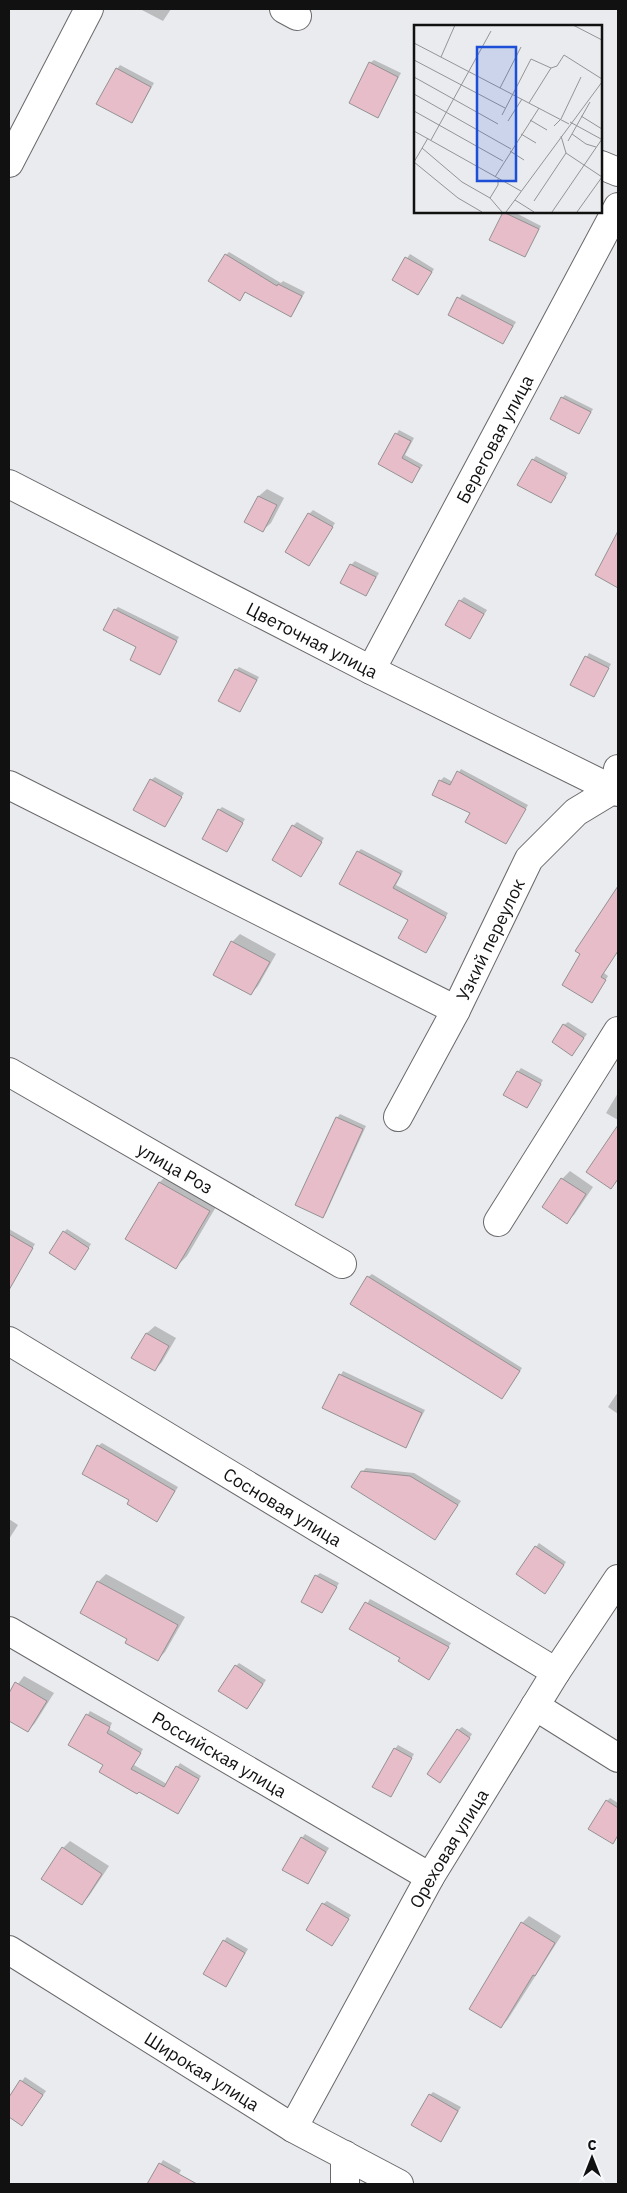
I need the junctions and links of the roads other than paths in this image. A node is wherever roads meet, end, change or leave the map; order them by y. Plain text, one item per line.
1 (89, 9) edge
2 (9, 163) edge
3 (602, 165) edge
4 (618, 172) edge
5 (618, 207) edge
6 (9, 484) edge
7 (371, 670) junction
8 (617, 783) edge
9 (9, 785) edge
10 (456, 1010) junction
11 (618, 1031) edge
12 (9, 1072) edge
13 (398, 1117) dead end
14 (498, 1222) dead end
15 (342, 1264) dead end
16 (9, 1341) edge
17 (618, 1579) edge
18 (9, 1631) edge
19 (556, 1672) junction
20 (535, 1706) junction
21 (618, 1758) edge
22 (430, 1877) junction
23 (9, 1950) edge
24 (293, 2128) junction
25 (345, 2155) junction
26 (345, 2184) edge
27 (398, 2184) edge

1 - 2 street
3 - 4 street
5 - 7 street, Береговая улица
6 - 7 street, Цветочная улица
7 - 8 street, Цветочная улица
8 - 10 street, Узкий переулок
9 - 10 street
10 - 13 street, Узкий переулок
11 - 14 street
12 - 15 street, улица Роз
16 - 19 street, Сосновая улица
17 - 19 street, Ореховая улица
18 - 22 street, Российская улица
19 - 20 street, Ореховая улица
20 - 21 street
20 - 22 street, Ореховая улица
22 - 24 street, Ореховая улица
23 - 24 street, Широкая улица
24 - 25 street, Широкая улица
25 - 26 street
25 - 27 street, Широкая улица

